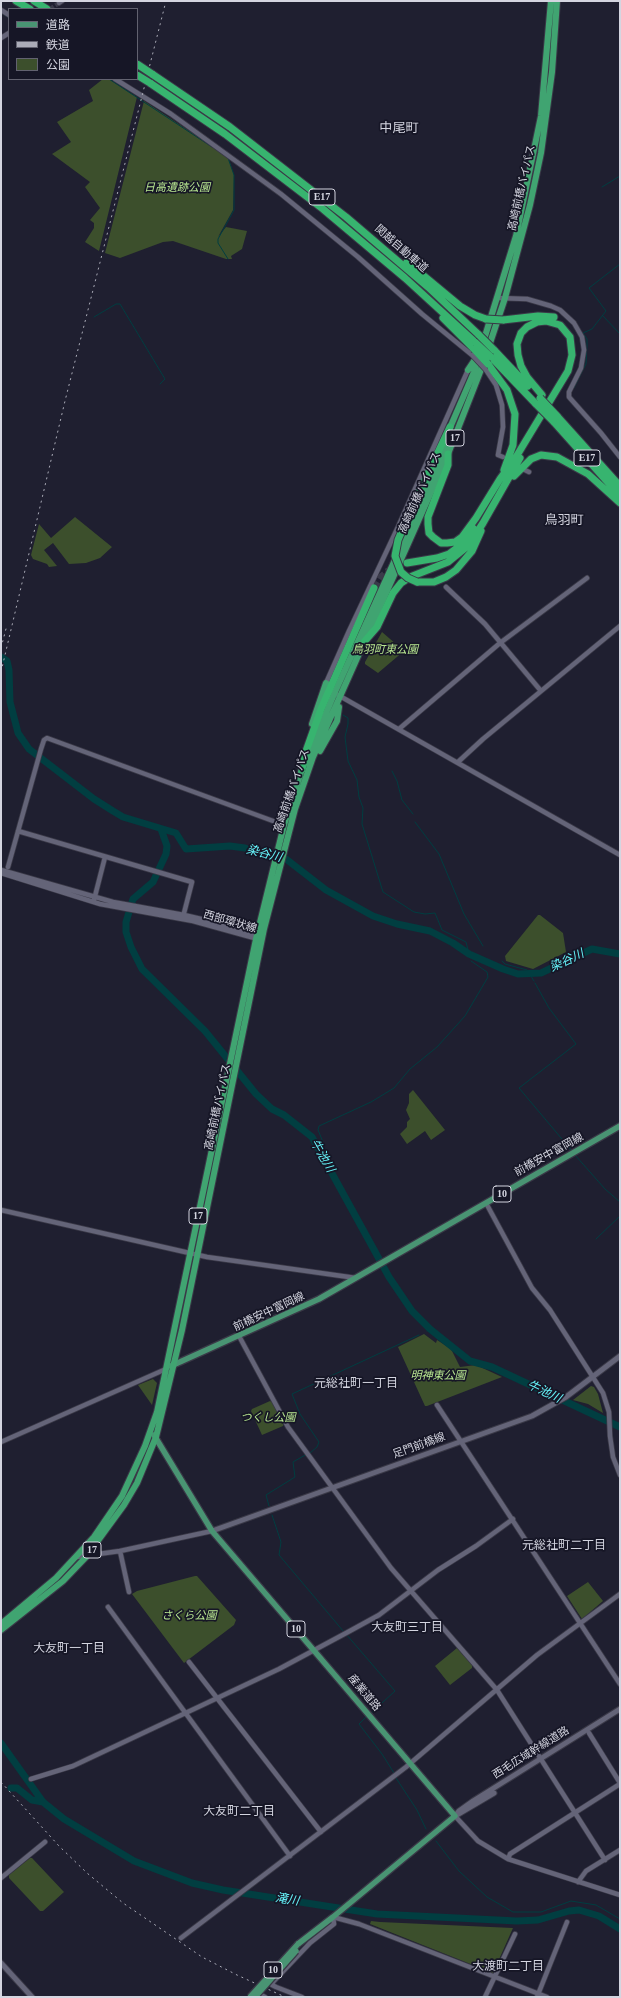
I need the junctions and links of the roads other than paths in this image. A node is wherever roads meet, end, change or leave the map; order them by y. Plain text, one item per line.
1 (16, 1) edge
2 (34, 1) edge
3 (551, 1) edge
4 (557, 1) edge
5 (28, 8) edge
6 (45, 8) edge
7 (138, 65) edge
8 (138, 76) edge
9 (117, 80) edge
10 (346, 217) junction
11 (498, 298) junction
12 (505, 298) junction
13 (484, 343) junction
14 (474, 349) junction
15 (490, 360) junction
16 (468, 370) joint
17 (539, 399) junction
18 (556, 416) junction
19 (450, 427) junction
20 (448, 454) junction
21 (503, 457) dead end
22 (620, 457) edge
23 (523, 469) dead end
24 (529, 472) dead end
25 (500, 479) junction
26 (505, 486) junction
27 (620, 486) edge
28 (620, 496) edge
29 (620, 503) edge
30 (476, 518) junction
31 (484, 523) junction
32 (407, 563) tunnel mouth
33 (587, 578) dead end
34 (446, 587) dead end
35 (374, 588) tunnel mouth
36 (620, 626) edge
37 (364, 642) junction
38 (500, 643) junction
39 (330, 688) junction
40 (541, 691) junction
41 (341, 697) junction
42 (399, 729) junction
43 (458, 762) junction
44 (302, 769) joint
45 (293, 795) junction
46 (284, 825) junction
47 (18, 831) junction
48 (280, 853) junction
49 (620, 855) edge
50 (105, 857) junction
51 (8, 867) dead end
52 (1, 870) edge
53 (1, 873) edge
54 (15, 876) junction
55 (94, 900) junction
56 (183, 917) junction
57 (258, 938) junction
58 (620, 1126) edge
59 (486, 1203) junction
60 (1, 1210) edge
61 (190, 1254) junction
62 (197, 1255) junction
63 (356, 1278) junction
64 (239, 1336) junction
65 (620, 1356) edge
66 (174, 1364) junction
67 (166, 1369) junction
68 (593, 1377) junction
69 (437, 1405) dead end
70 (151, 1432) junction
71 (156, 1438) junction
72 (1, 1442) edge
73 (461, 1442) junction
74 (620, 1475) edge
75 (332, 1488) junction
76 (513, 1519) junction
77 (212, 1531) junction
78 (120, 1551) junction
79 (77, 1557) junction
80 (86, 1557) junction
81 (410, 1590) junction
82 (129, 1592) dead end
83 (620, 1594) edge
84 (108, 1607) dead end
85 (580, 1623) junction
86 (1, 1624) edge
87 (1, 1630) edge
88 (314, 1650) junction
89 (189, 1662) dead end
90 (620, 1684) edge
91 (497, 1690) junction
92 (216, 1697) junction
93 (620, 1710) edge
94 (184, 1712) junction
95 (620, 1713) edge
96 (589, 1733) junction
97 (543, 1760) junction
98 (410, 1764) junction
99 (31, 1779) dead end
100 (620, 1783) edge
101 (576, 1812) junction
102 (455, 1816) junction
103 (321, 1832) junction
104 (44, 1842) dead end
105 (620, 1850) edge
106 (290, 1856) junction
107 (508, 1859) junction
108 (606, 1860) junction
109 (1, 1878) edge
110 (578, 1882) junction
111 (620, 1895) edge
112 (335, 1916) junction
113 (567, 1922) dead end
114 (515, 1934) dead end
115 (181, 1938) dead end
116 (299, 1945) junction
117 (1, 1963) edge
118 (494, 1977) junction
119 (538, 1995) edge
120 (32, 1997) edge
121 (250, 1997) edge
122 (255, 1997) edge
123 (302, 1997) edge
124 (485, 1997) edge
125 (547, 1997) edge

1 - 5 highway
2 - 6 highway
3 - 11 highway, 高崎前橋バイパス / 17
4 - 12 highway, 高崎前橋バイパス / 17
7 - 10 highway, 関越自動車道 / E17, bridge
8 - 14 highway, 関越自動車道 / E17, bridge
9 - 14 street
10 - 15 highway, 関越自動車道 / E17, bridge
10 - 26 highway, bridge
11 - 12 street
11 - 13 highway, 高崎前橋バイパス / 17
12 - 20 highway, 高崎前橋バイパス / 17
12 - 22 street
13 - 16 highway
13 - 19 highway, 高崎前橋バイパス / 17
14 - 15 highway, 関越自動車道, bridge
15 - 17 highway, 関越自動車道 / E17
15 - 21 street
15 - 25 highway
16 - 39 street
17 - 18 highway, 関越自動車道 / E17, bridge
17 - 18 highway
17 - 25 highway
18 - 27 highway, 関越自動車道 / E17
18 - 28 highway, 関越自動車道 / E17
19 - 31 highway, bridge
19 - 39 highway, 高崎前橋バイパス / 17
20 - 30 highway
20 - 37 highway, 高崎前橋バイパス / 17
23 - 24 street
25 - 30 highway
26 - 29 highway
26 - 31 highway
30 - 32 highway
31 - 37 highway
33 - 38 street
34 - 38 street
35 - 39 highway
36 - 40 street
37 - 41 highway, 高崎前橋バイパス / 17
38 - 40 street
38 - 42 street
39 - 41 street
39 - 44 highway
39 - 45 highway, 高崎前橋バイパス
40 - 43 street
41 - 42 street
41 - 48 highway, 高崎前橋バイパス / 17
42 - 43 street
43 - 49 street
44 - 45 highway, 高崎前橋バイパス / 17
45 - 46 highway, 高崎前橋バイパス / 17
46 - 47 street
46 - 48 highway, 高崎前橋バイパス / 17
47 - 50 street
47 - 51 street
48 - 57 highway, 高崎前橋バイパス / 17
50 - 55 street
50 - 56 street
52 - 54 street
53 - 54 street
54 - 55 street
55 - 56 street, 西部環状線
56 - 57 street, 西部環状線
57 - 61 highway, 高崎前橋バイパス / 17
57 - 62 highway, 高崎前橋バイパス / 17
58 - 59 main road, 前橋安中富岡線 / 10
59 - 63 main road, 前橋安中富岡線 / 10
59 - 68 street
60 - 61 street
61 - 62 street
61 - 67 highway, 高崎前橋バイパス / 17
62 - 63 street
62 - 66 highway, 高崎前橋バイパス / 17
63 - 64 main road, 前橋安中富岡線 / 10
64 - 66 main road, 前橋安中富岡線 / 10
64 - 75 street
65 - 68 main road, 足門前橋線
66 - 67 main road, 前橋安中富岡線 / 10
66 - 71 highway, 高崎前橋バイパス / 17
67 - 70 highway, 高崎前橋バイパス / 17
67 - 72 street
68 - 73 main road, 足門前橋線
68 - 74 street
69 - 73 street
70 - 71 main road, 産業道路 / 10
70 - 79 highway, 高崎前橋バイパス / 17
71 - 77 main road, 産業道路 / 10
71 - 80 highway, 高崎前橋バイパス / 17
73 - 75 main road, 足門前橋線
73 - 76 street
75 - 77 main road, 足門前橋線
75 - 81 street
76 - 81 street
76 - 85 street
77 - 78 street
77 - 88 main road, 産業道路 / 10
78 - 80 street
78 - 82 street
79 - 80 street
79 - 86 highway, 高崎前橋バイパス / 17
80 - 87 highway, 高崎前橋バイパス / 17
81 - 88 street
81 - 91 street
83 - 85 street
84 - 94 street
85 - 90 street
85 - 91 street
88 - 92 street
88 - 98 main road, 産業道路 / 10
89 - 92 street
91 - 97 street
91 - 98 street
92 - 94 street
92 - 103 street
93 - 97 main road, 西毛広域幹線道路
94 - 99 street
94 - 106 street
95 - 96 main road, 西毛広域幹線道路
96 - 97 main road, 西毛広域幹線道路
96 - 100 street
97 - 101 street
97 - 102 main road, 西毛広域幹線道路
98 - 102 main road, 産業道路 / 10
98 - 103 street
100 - 101 street
101 - 107 street
101 - 108 street
102 - 107 street, 産業道路
102 - 112 main road, 西毛広域幹線道路 / 10
103 - 106 street
104 - 109 street
105 - 108 street
106 - 115 street
107 - 110 street, 産業道路
108 - 110 street
110 - 111 street, 産業道路
112 - 116 main road, 西毛広域幹線道路 / 10
112 - 118 street
112 - 123 street
113 - 119 street
114 - 118 street
116 - 121 main road, 西毛広域幹線道路 / 10, bridge
116 - 122 main road, 西毛広域幹線道路 / 10, bridge
117 - 120 main road
118 - 119 street
118 - 124 street
119 - 125 street

